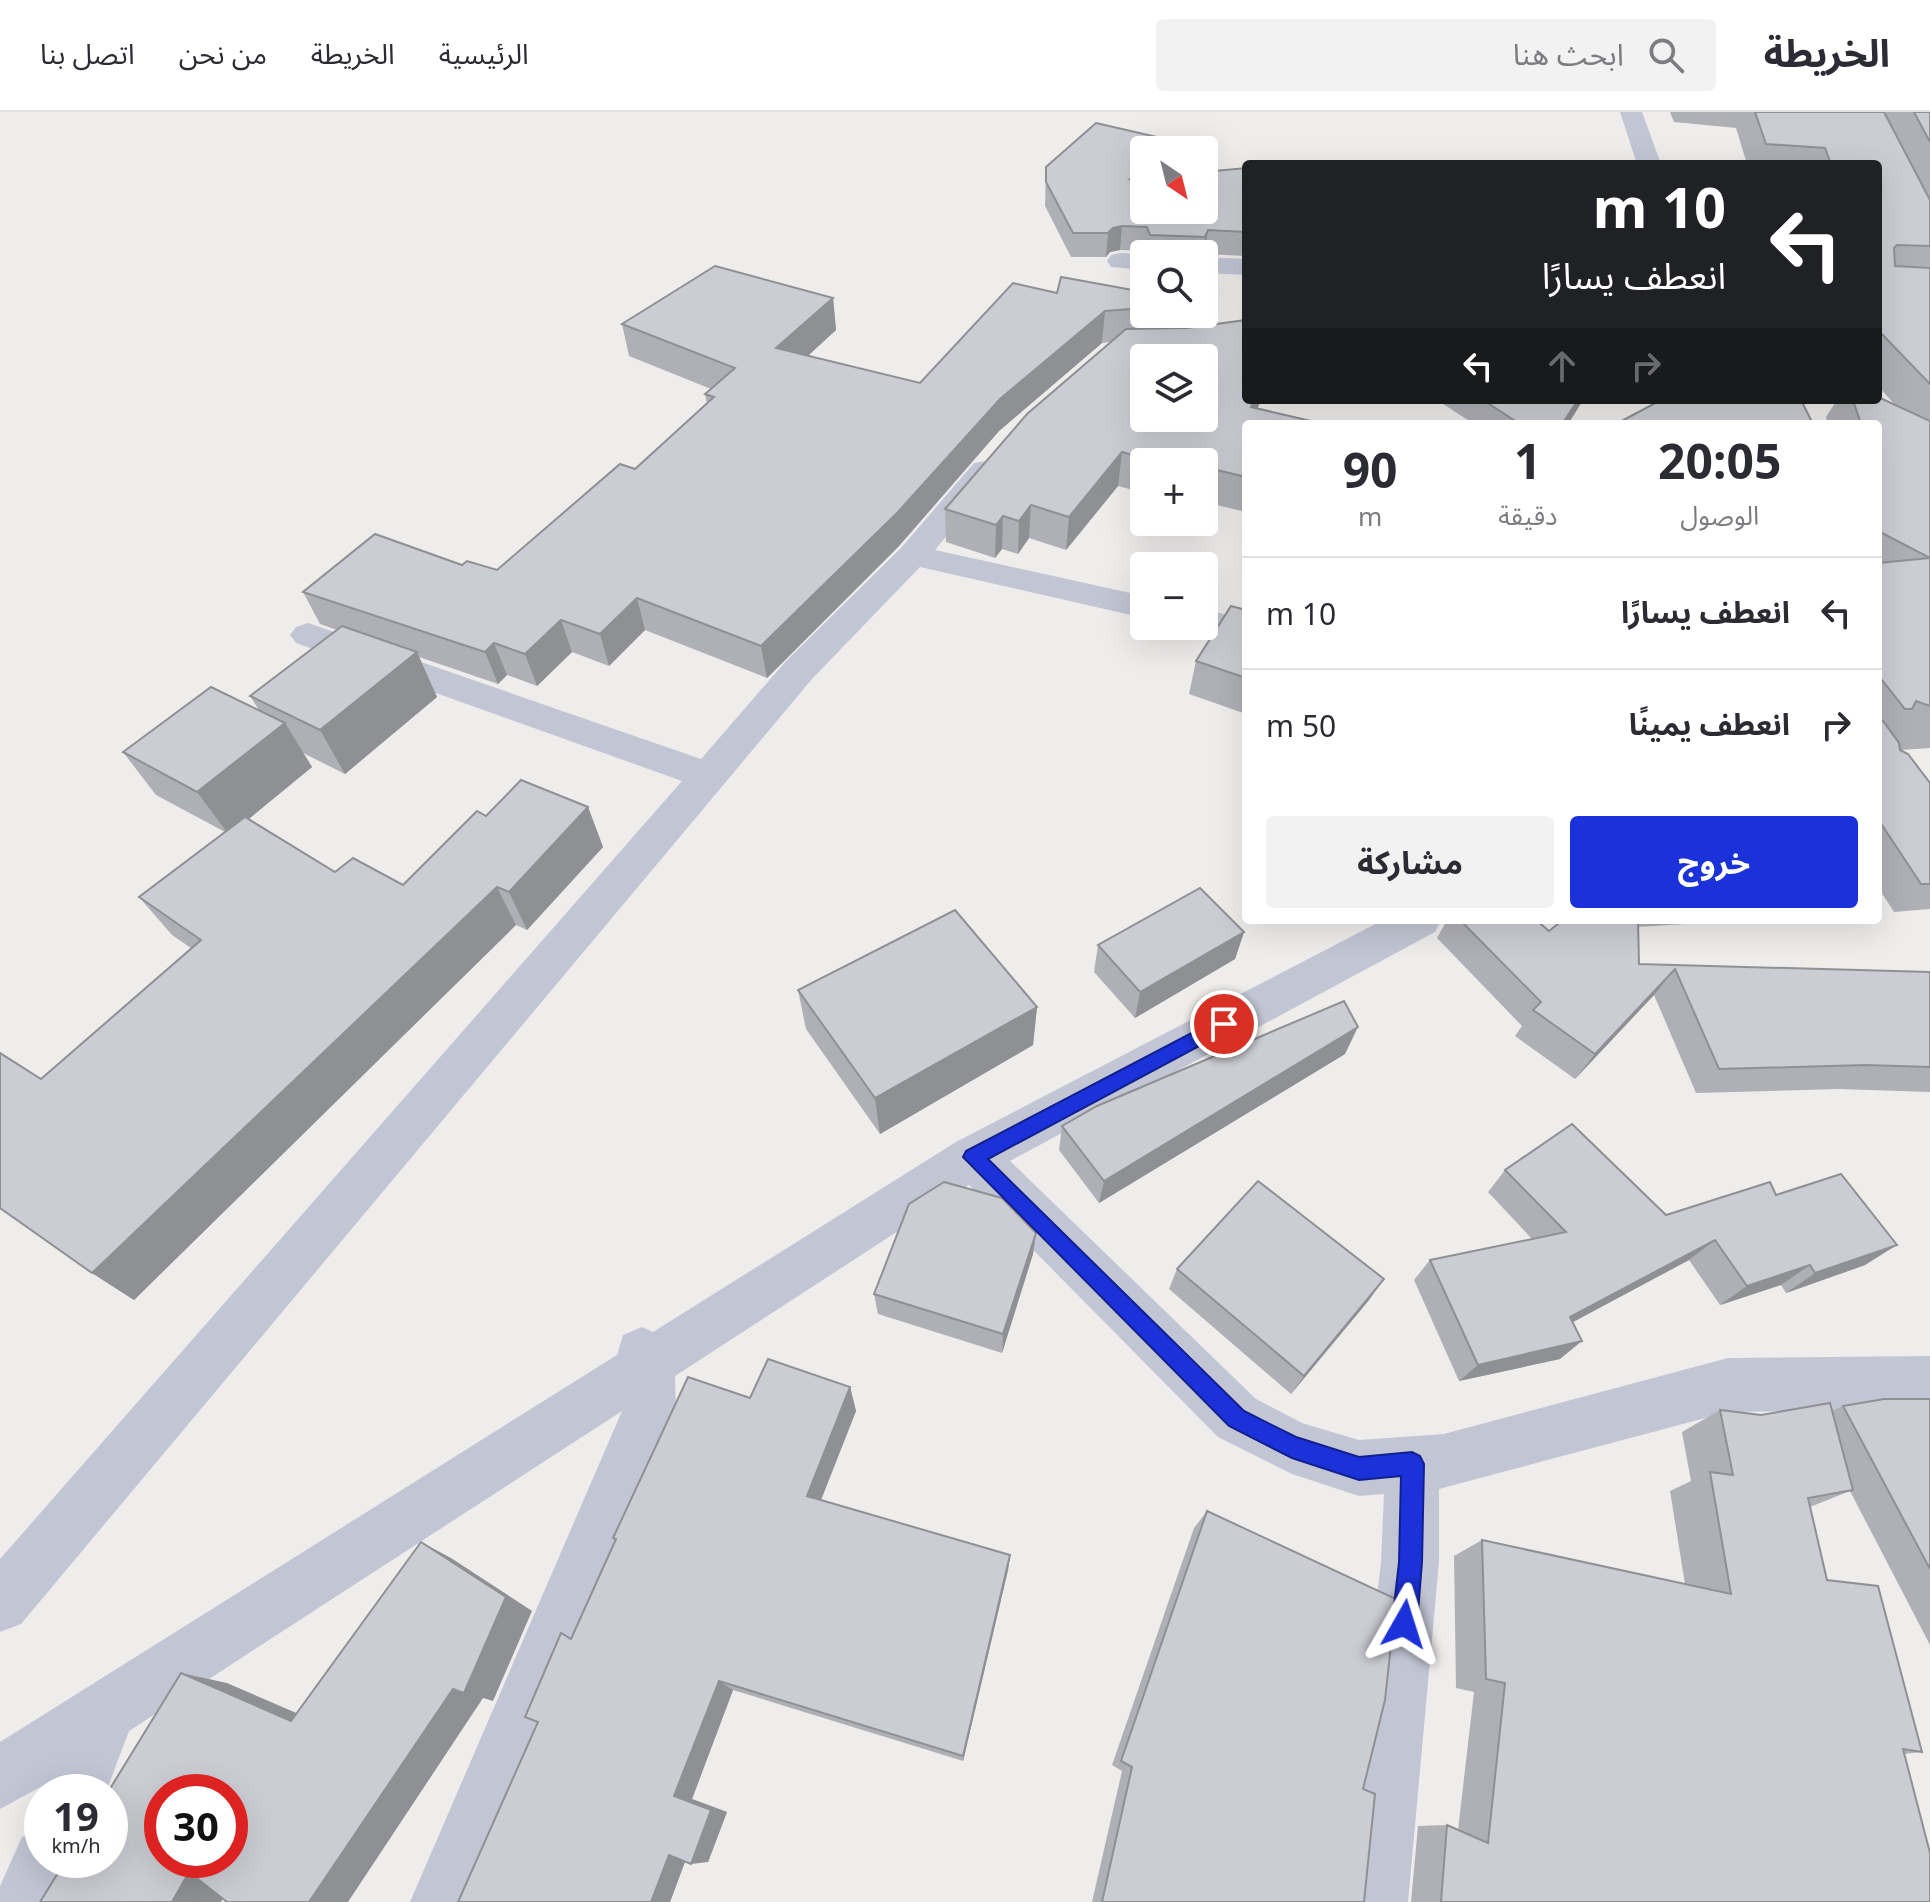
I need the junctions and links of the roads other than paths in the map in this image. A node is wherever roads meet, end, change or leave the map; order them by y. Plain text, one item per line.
1 (1631, 112) edge
2 (1648, 160) edge
3 (1218, 266) edge
4 (1242, 267) edge
5 (1002, 451) edge
6 (913, 555) junction
7 (1130, 604) edge
8 (1218, 624) edge
9 (1242, 630) edge
10 (308, 635) dead end
11 (709, 776) junction
12 (1412, 924) edge
13 (973, 1157) junction
14 (646, 1358) junction
15 (1930, 1383) edge
16 (1434, 1465) junction
17 (0, 1603) edge
18 (105, 1712) junction
19 (82, 1774) edge
20 (0, 1778) edge
21 (37, 1878) edge
22 (26, 1902) edge
23 (443, 1902) edge
24 (1375, 1902) edge

1 - 2 street
3 - 4 street
5 - 6 street
6 - 7 street
6 - 11 street
8 - 9 street
10 - 11 street
11 - 17 street
12 - 13 street
13 - 14 street
13 - 16 street
14 - 18 street
14 - 23 street
15 - 16 street
16 - 24 street
18 - 19 street
18 - 20 street
21 - 22 street

